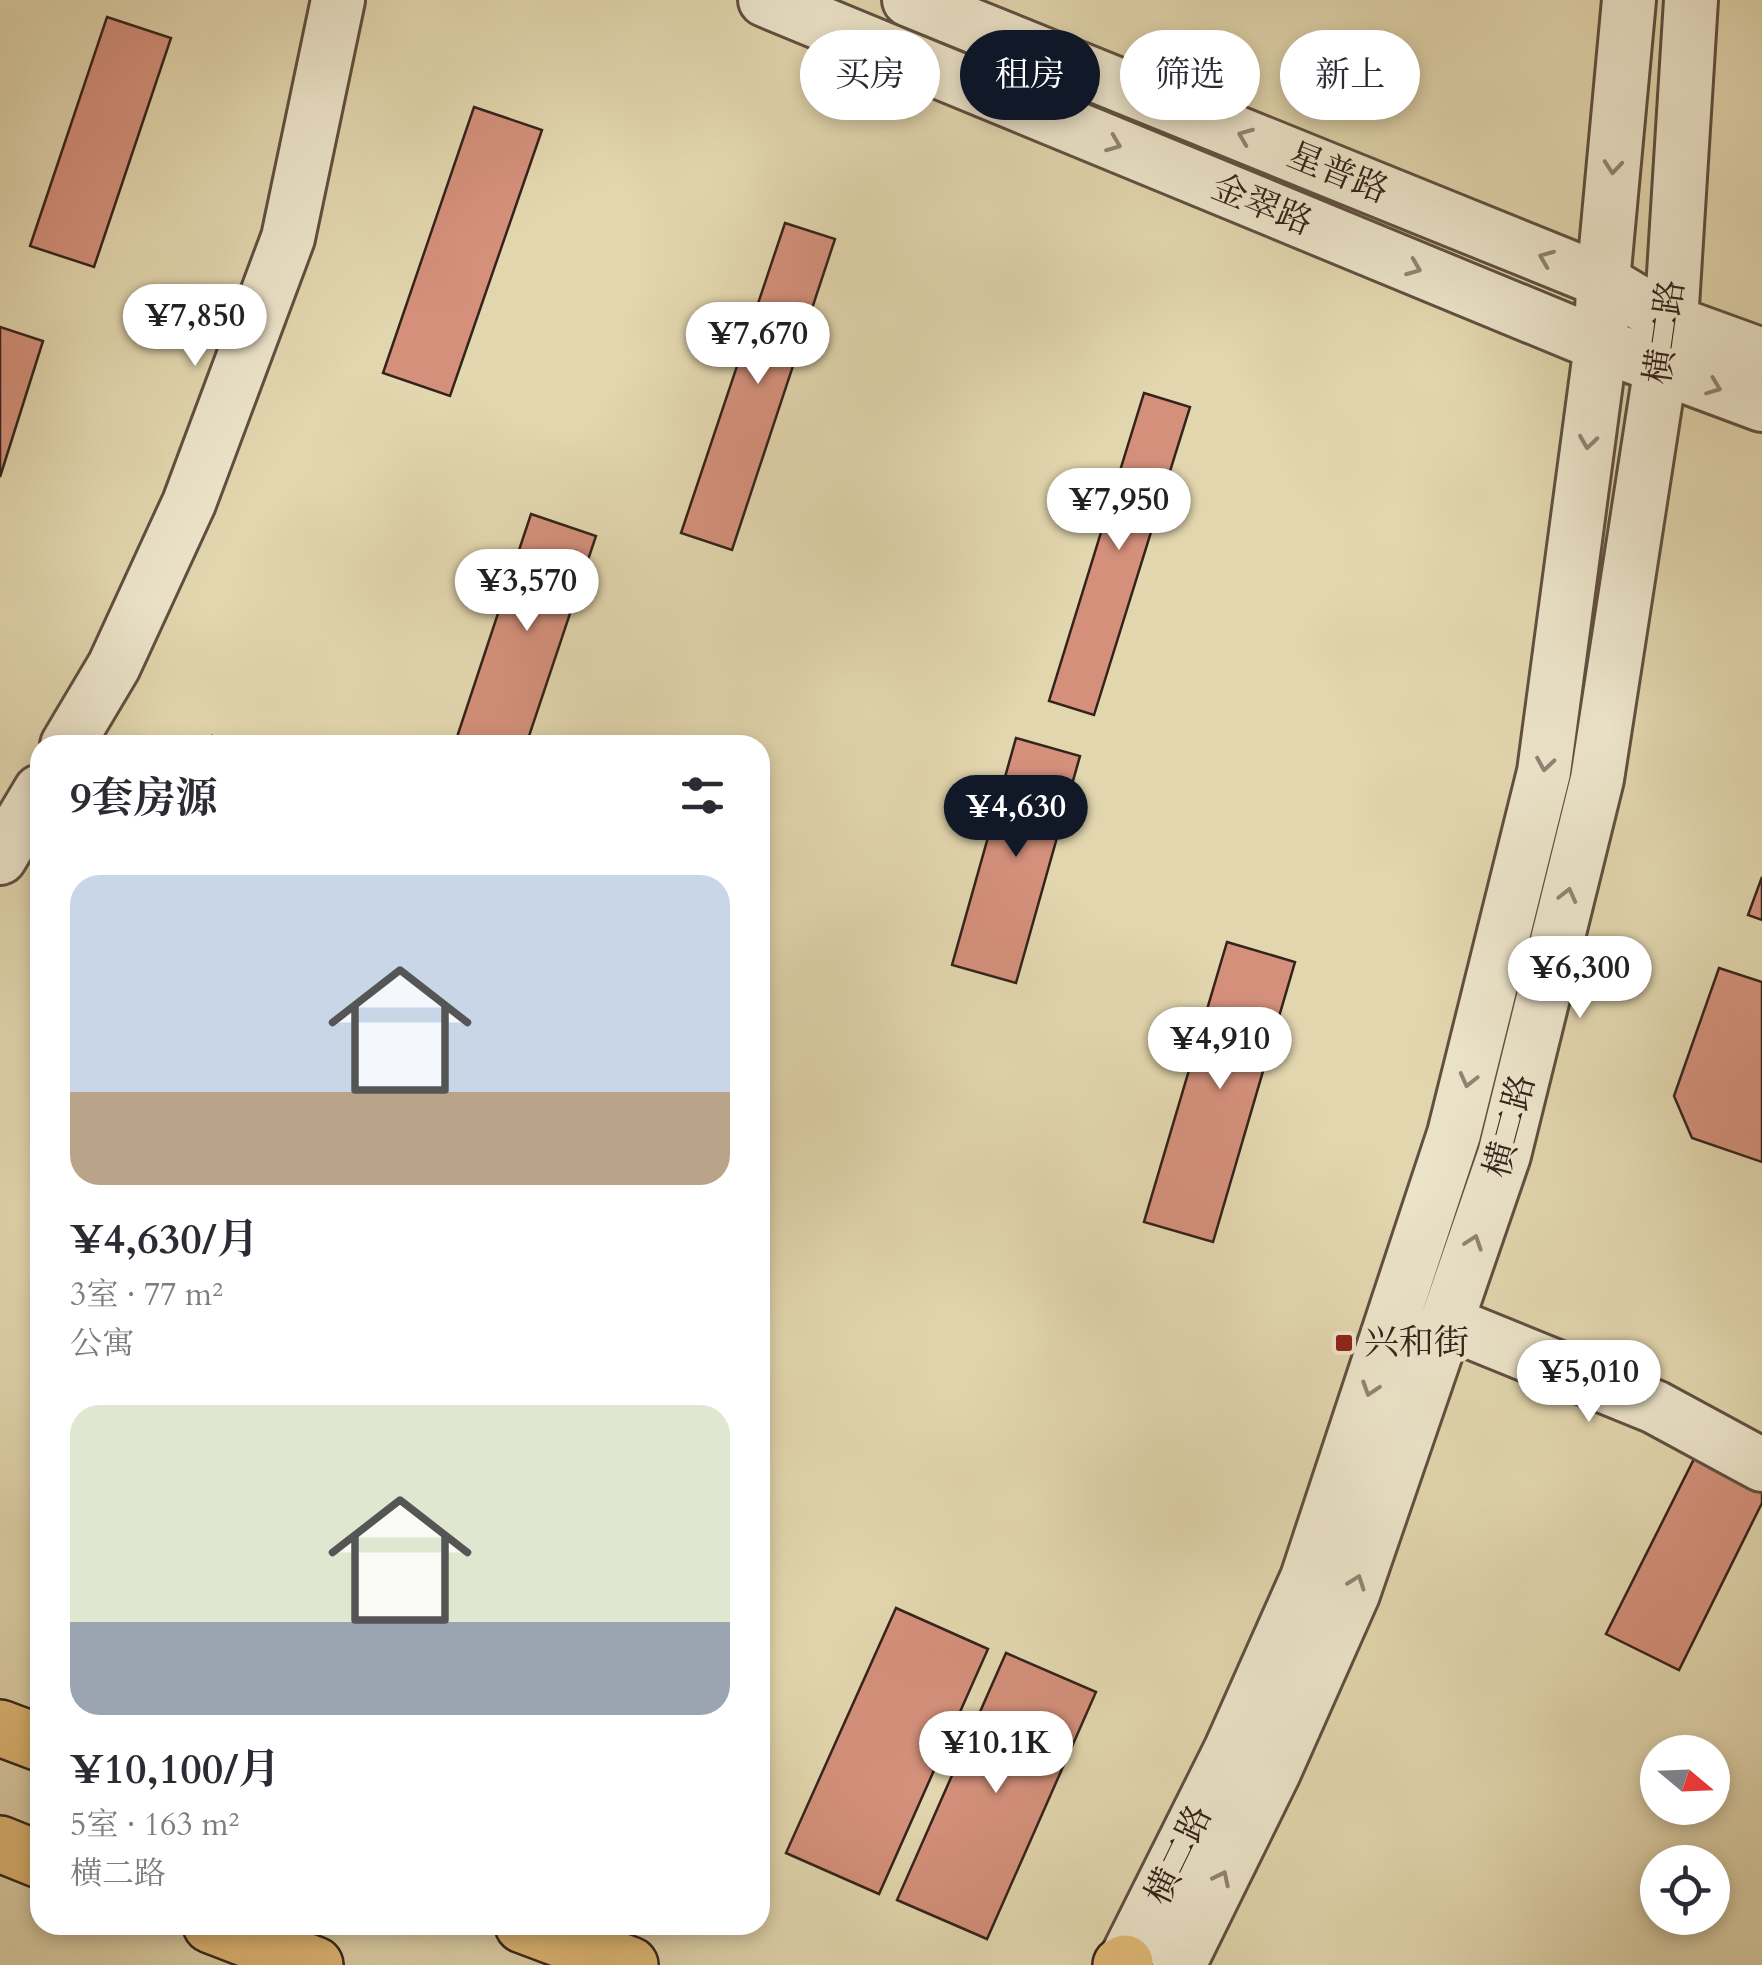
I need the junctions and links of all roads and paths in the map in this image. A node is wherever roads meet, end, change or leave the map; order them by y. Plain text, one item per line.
1 (338, 0) edge
2 (765, 0) edge
3 (909, 0) edge
4 (1629, 0) edge
5 (1691, 0) edge
6 (1602, 281) junction
7 (1666, 344) junction
8 (1601, 345) junction
9 (1762, 355) edge
10 (1762, 405) edge
11 (73, 735) edge
12 (30, 807) edge
13 (0, 858) edge
14 (1446, 1322) junction
15 (1762, 1465) edge
16 (0, 1728) edge
17 (30, 1739) edge
18 (0, 1844) edge
19 (30, 1856) edge
20 (236, 1935) edge
21 (550, 1935) edge
22 (1123, 1964) edge
23 (315, 1965) edge
24 (630, 1965) edge
25 (1179, 1965) edge

1 - 11 street
2 -> 8 street, 金翠路
6 -> 3 street, 星普路
4 -> 6 street, 横二路
5 - 7 street, 横二路
6 - 7 street, 星普路
6 - 8 street, 横二路
7 - 8 street, 金翠路
7 - 9 street, 星普路
7 -> 10 street, 金翠路
14 -> 7 street, 横二路
8 -> 22 street, 横二路
12 - 13 street
14 - 15 street
25 -> 14 street, 横二路
16 - 17 highway
18 - 19 highway
20 - 23 highway
21 - 24 highway

